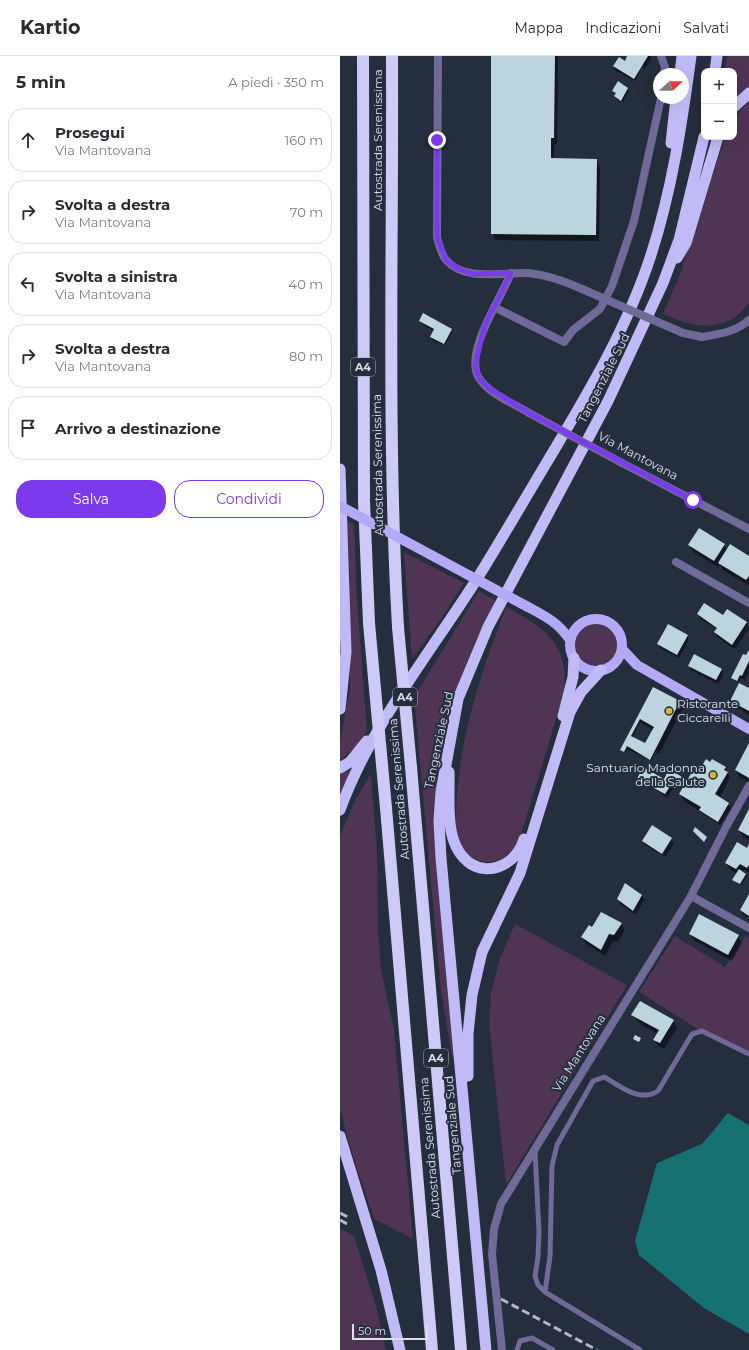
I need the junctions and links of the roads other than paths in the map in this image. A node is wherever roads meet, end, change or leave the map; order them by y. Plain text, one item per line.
1 (363, 56) edge
2 (392, 56) edge
3 (438, 56) edge
4 (661, 56) edge
5 (682, 56) edge
6 (691, 56) edge
7 (717, 56) edge
8 (665, 68) edge
9 (681, 68) edge
10 (715, 68) edge
11 (749, 93) edge
12 (660, 104) edge
13 (675, 104) edge
14 (737, 104) edge
15 (703, 140) edge
16 (717, 140) edge
17 (666, 198) junction
18 (511, 273) junction
19 (663, 283) junction
20 (494, 307) junction
21 (749, 320) edge
22 (340, 469) edge
23 (340, 506) edge
24 (749, 529) edge
25 (676, 562) dead end
26 (749, 603) edge
27 (554, 621) junction
28 (580, 624) junction
29 (570, 640) junction
30 (622, 649) junction
31 (574, 658) junction
32 (617, 660) junction
33 (638, 665) junction
34 (601, 670) junction
35 (340, 709) edge
36 (388, 714) junction
37 (749, 729) edge
38 (449, 748) junction
39 (340, 768) edge
40 (749, 786) edge
41 (340, 810) edge
42 (691, 896) junction
43 (749, 928) edge
44 (749, 1054) edge
45 (340, 1136) edge
46 (468, 1147) junction
47 (535, 1149) junction
48 (545, 1292) junction
49 (400, 1350) edge
50 (432, 1350) edge
51 (461, 1350) edge
52 (486, 1350) edge
53 (502, 1350) edge
54 (517, 1350) edge
55 (554, 1350) edge
56 (640, 1350) edge

1 - 50 highway, Autostrada Serenissima / A4, bridge
2 - 51 highway, Autostrada Serenissima / A4, bridge
3 - 18 street
4 - 8 street
5 - 9 highway
6 - 17 highway, Tangenziale Sud
7 - 10 highway
11 - 14 highway
12 - 20 street
13 - 17 highway
15 - 19 highway, Tangenziale Sud
16 - 19 highway
17 - 36 highway, Tangenziale Sud
18 - 20 street, Via Mantovana
18 - 21 street, bridge
19 - 38 highway, Tangenziale Sud
20 - 24 street, Via Mantovana, bridge
22 - 35 highway
23 - 27 main road, bridge
25 - 26 street
27 - 28 main road
27 - 29 main road
28 - 29 main road
28 - 30 main road
29 - 31 main road
30 - 32 main road
30 - 33 main road
31 - 34 main road
31 - 38 highway
32 - 33 main road
32 - 34 main road
33 - 37 main road
34 - 46 highway
36 - 39 highway
36 - 41 highway, Tangenziale Sud
38 - 46 highway, Tangenziale Sud
40 - 42 street, Via Mantovana
42 - 43 street
42 - 47 street, Via Mantovana
44 - 48 lane
45 - 49 highway
46 - 52 highway, Tangenziale Sud
47 - 48 lane
47 - 53 street, Via Mantovana
48 - 56 lane
54 - 55 lane

